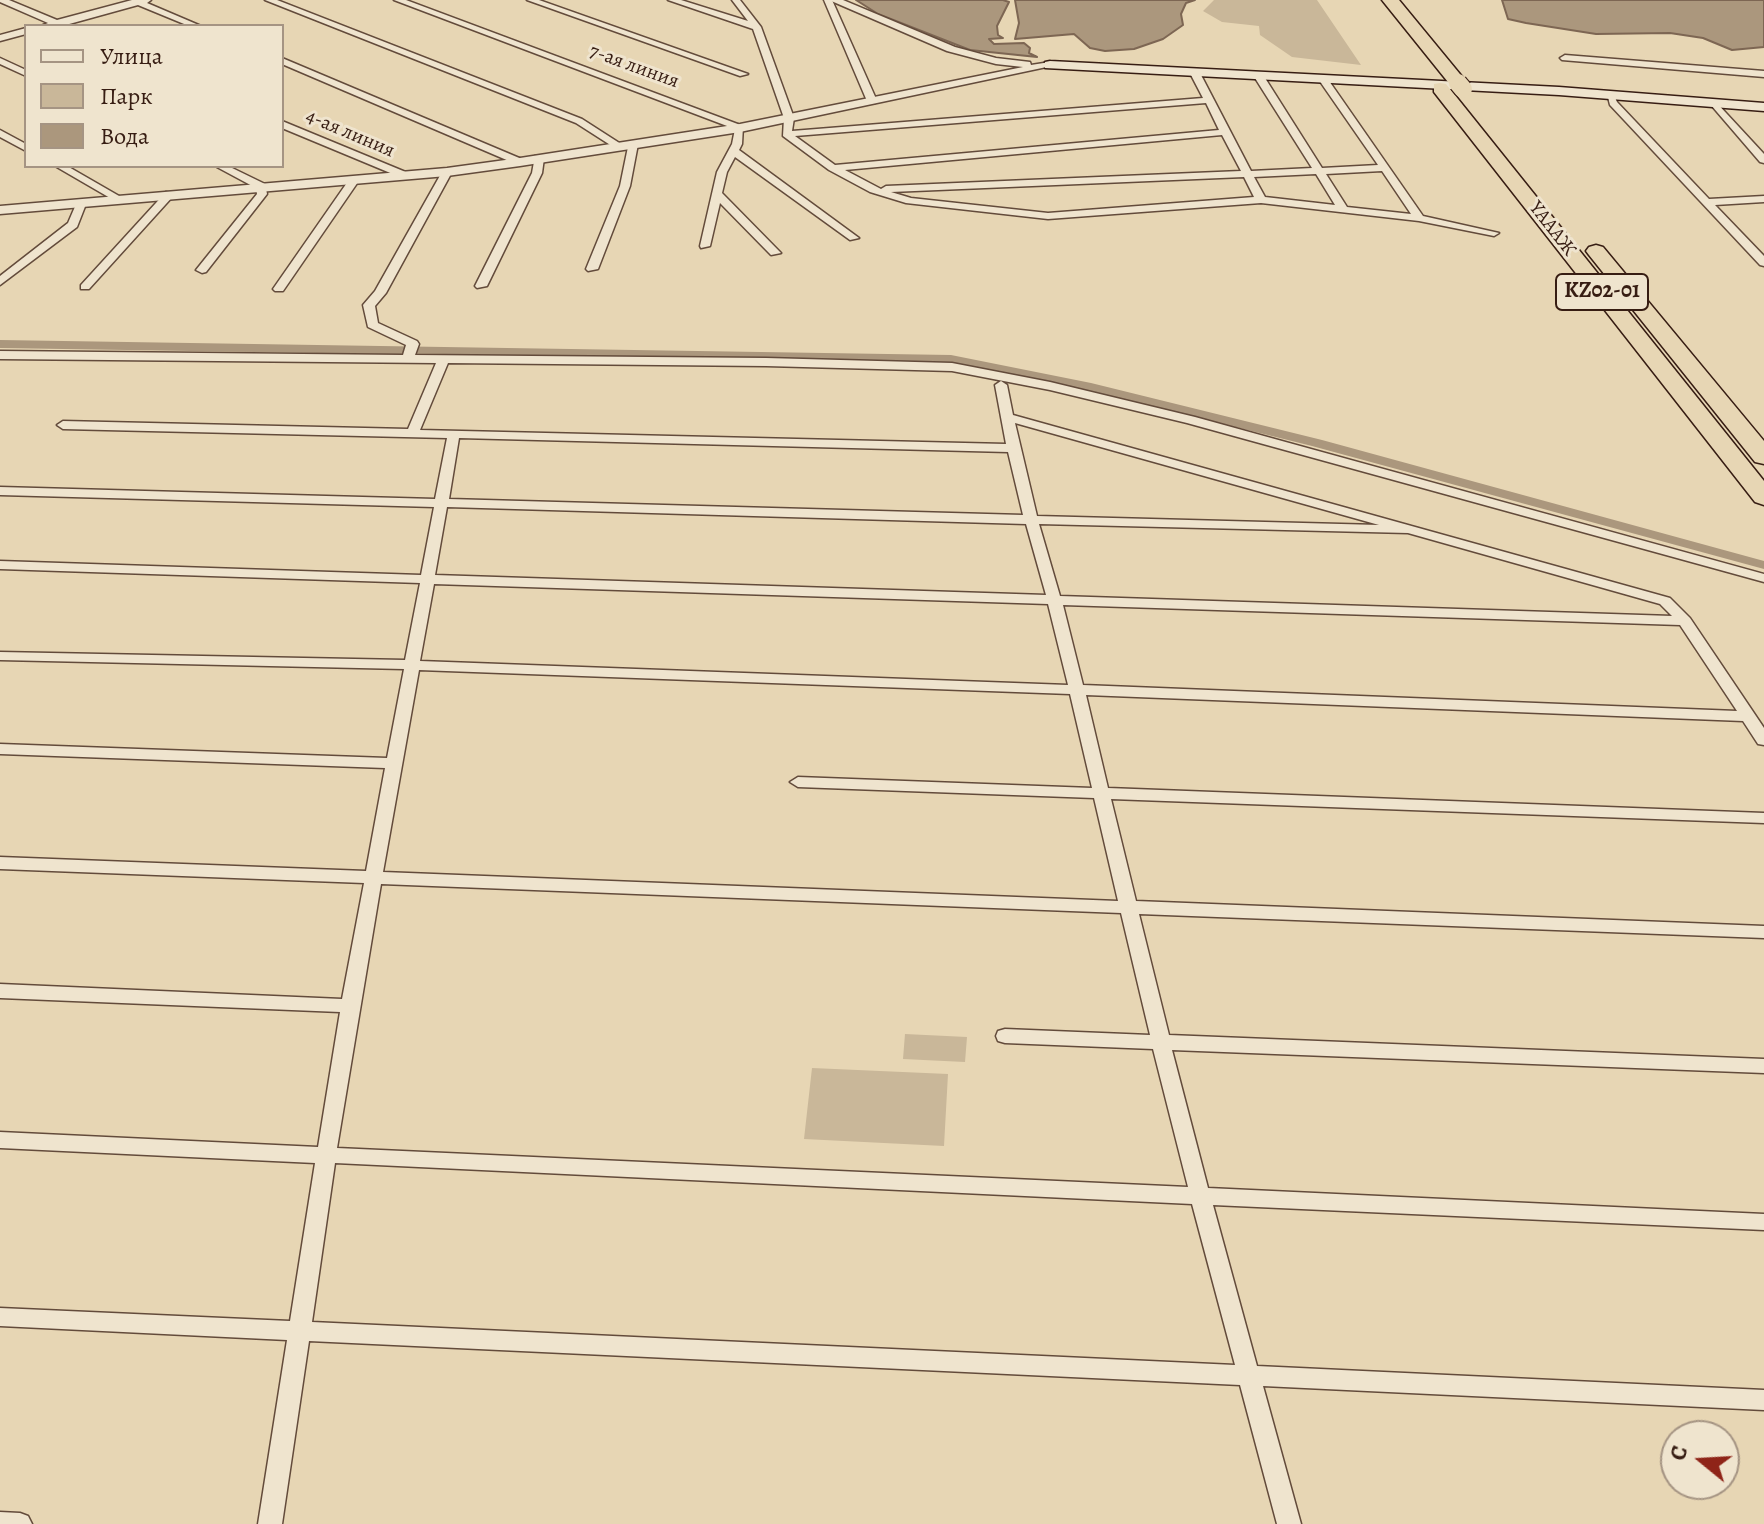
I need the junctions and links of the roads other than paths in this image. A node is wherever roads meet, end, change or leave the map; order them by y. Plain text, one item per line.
1 (2, 0) edge
2 (269, 0) edge
3 (398, 0) edge
4 (531, 0) edge
5 (672, 0) edge
6 (736, 0) edge
7 (828, 0) edge
8 (834, 0) edge
9 (1370, 0) edge
10 (1390, 0) edge
11 (140, 1) edge
12 (59, 24) edge
13 (192, 24) edge
14 (757, 27) junction
15 (24, 32) edge
16 (0, 38) edge
17 (1565, 58) dead end
18 (0, 61) edge
19 (284, 62) edge
20 (1050, 65) junction
21 (24, 72) edge
22 (743, 74) dead end
23 (1764, 74) edge
24 (1196, 75) junction
25 (1260, 78) junction
26 (1324, 80) junction
27 (1449, 85) junction
28 (1610, 95) junction
29 (1209, 100) junction
30 (872, 101) junction
31 (1714, 103) junction
32 (1764, 107) edge
33 (789, 118) junction
34 (284, 125) edge
35 (740, 128) junction
36 (1226, 132) junction
37 (0, 133) edge
38 (786, 134) junction
39 (626, 145) junction
40 (24, 147) edge
41 (733, 151) junction
42 (539, 158) junction
43 (1764, 160) edge
44 (520, 162) junction
45 (64, 168) edge
46 (224, 168) edge
47 (833, 168) junction
48 (1384, 168) junction
49 (1319, 170) junction
50 (447, 172) junction
51 (1248, 174) junction
52 (404, 175) junction
53 (355, 179) junction
54 (261, 186) junction
55 (874, 190) junction
56 (170, 194) junction
57 (718, 195) junction
58 (1764, 199) edge
59 (121, 200) junction
60 (1261, 200) junction
61 (1706, 202) junction
62 (81, 204) junction
63 (1343, 209) junction
64 (2, 211) edge
65 (1419, 218) junction
66 (1494, 233) dead end
67 (854, 238) dead end
68 (705, 246) dead end
69 (775, 253) dead end
70 (1764, 263) edge
71 (592, 269) dead end
72 (202, 270) dead end
73 (0, 282) edge
74 (481, 286) dead end
75 (85, 287) dead end
76 (279, 289) dead end
77 (410, 352) junction
78 (0, 355) edge
79 (444, 359) junction
80 (1001, 385) dead end
81 (1007, 417) junction
82 (63, 425) dead end
83 (413, 432) junction
84 (454, 433) junction
85 (1014, 448) junction
86 (1764, 457) edge
87 (0, 491) edge
88 (1764, 497) edge
89 (441, 503) junction
90 (1031, 519) junction
91 (1405, 530) junction
92 (0, 565) edge
93 (1764, 578) edge
94 (427, 579) junction
95 (1054, 600) junction
96 (1685, 621) junction
97 (0, 656) edge
98 (411, 665) junction
99 (1077, 689) junction
100 (1748, 716) junction
101 (1764, 740) edge
102 (0, 749) edge
103 (393, 763) junction
104 (798, 782) dead end
105 (1103, 792) junction
106 (1764, 818) edge
107 (0, 863) edge
108 (373, 877) junction
109 (1130, 907) junction
110 (1764, 932) edge
111 (0, 991) edge
112 (350, 1006) junction
113 (1005, 1036) dead end
114 (1161, 1042) junction
115 (1764, 1066) edge
116 (0, 1140) edge
117 (326, 1155) junction
118 (1199, 1194) junction
119 (1764, 1222) edge
120 (0, 1317) edge
121 (298, 1332) junction
122 (1248, 1375) junction
123 (1764, 1400) edge
124 (0, 1523) edge
125 (20, 1524) edge
126 (270, 1524) edge
127 (1289, 1524) edge

1 - 12 street
2 - 39 street
3 - 35 street, 7-ая линия
4 - 22 street
5 - 14 street
6 - 14 street
7 - 30 street
8 - 20 street
9 - 27 highway, ҮАААЖ / KZ02-01
10 - 27 highway, ҮАААЖ / KZ02-01
11 - 12 street
11 - 13 street
14 - 33 street
15 - 16 street
17 - 23 street
18 - 21 street
19 - 44 street
20 - 24 main road
20 - 30 street
24 - 25 main road
24 - 29 street
25 - 26 main road
25 - 49 street
26 - 28 main road
26 - 48 street
27 - 86 highway, ҮАААЖ / KZ02-01
27 - 88 highway, ҮАААЖ / KZ02-01
28 - 31 main road
28 - 61 street
29 - 36 street
29 - 38 street
30 - 33 street
31 - 32 main road
31 - 43 street
33 - 35 street
33 - 38 street
34 - 52 street, 4-ая линия
35 - 39 street
35 - 41 street
36 - 47 street
36 - 51 street
37 - 40 street
38 - 47 street
39 - 42 street
39 - 71 street
41 - 57 street
41 - 67 street
42 - 44 street
42 - 74 street
44 - 50 street
45 - 59 street
46 - 54 street
47 - 55 street
48 - 49 street
48 - 65 street
49 - 51 street
49 - 63 street
50 - 52 street
50 - 77 street
51 - 55 street
51 - 60 street
52 - 53 street
53 - 54 street
53 - 76 street
54 - 56 street
54 - 72 street
55 - 60 street
56 - 59 street
56 - 75 street
57 - 68 street
57 - 69 street
58 - 61 street
59 - 62 street
60 - 63 street
61 - 70 street
62 - 64 street
62 - 73 street
63 - 65 street
65 - 66 street
77 - 78 street
77 - 79 street
79 - 83 street
79 - 93 street
80 - 81 street
81 - 85 street
81 - 91 street
82 - 83 street
83 - 84 street
84 - 85 street
84 - 89 street
85 - 90 street
87 - 89 street
89 - 90 street
89 - 94 street
90 - 91 street
90 - 95 street
91 - 96 street
92 - 94 street
94 - 95 street
94 - 98 street
95 - 96 street
95 - 99 street
96 - 100 street
97 - 98 street
98 - 99 street
98 - 103 street
99 - 100 street
99 - 105 street
100 - 101 street
102 - 103 street
103 - 108 street
104 - 105 street
105 - 106 street
105 - 109 street
107 - 108 street
108 - 109 street
108 - 112 street
109 - 110 street
109 - 114 street
111 - 112 street
112 - 117 street
113 - 114 street
114 - 115 street
114 - 118 street
116 - 117 street
117 - 118 street
117 - 121 street
118 - 119 street
118 - 122 street
120 - 121 street
121 - 122 street
121 - 126 street
122 - 123 street
122 - 127 street
124 - 125 street

